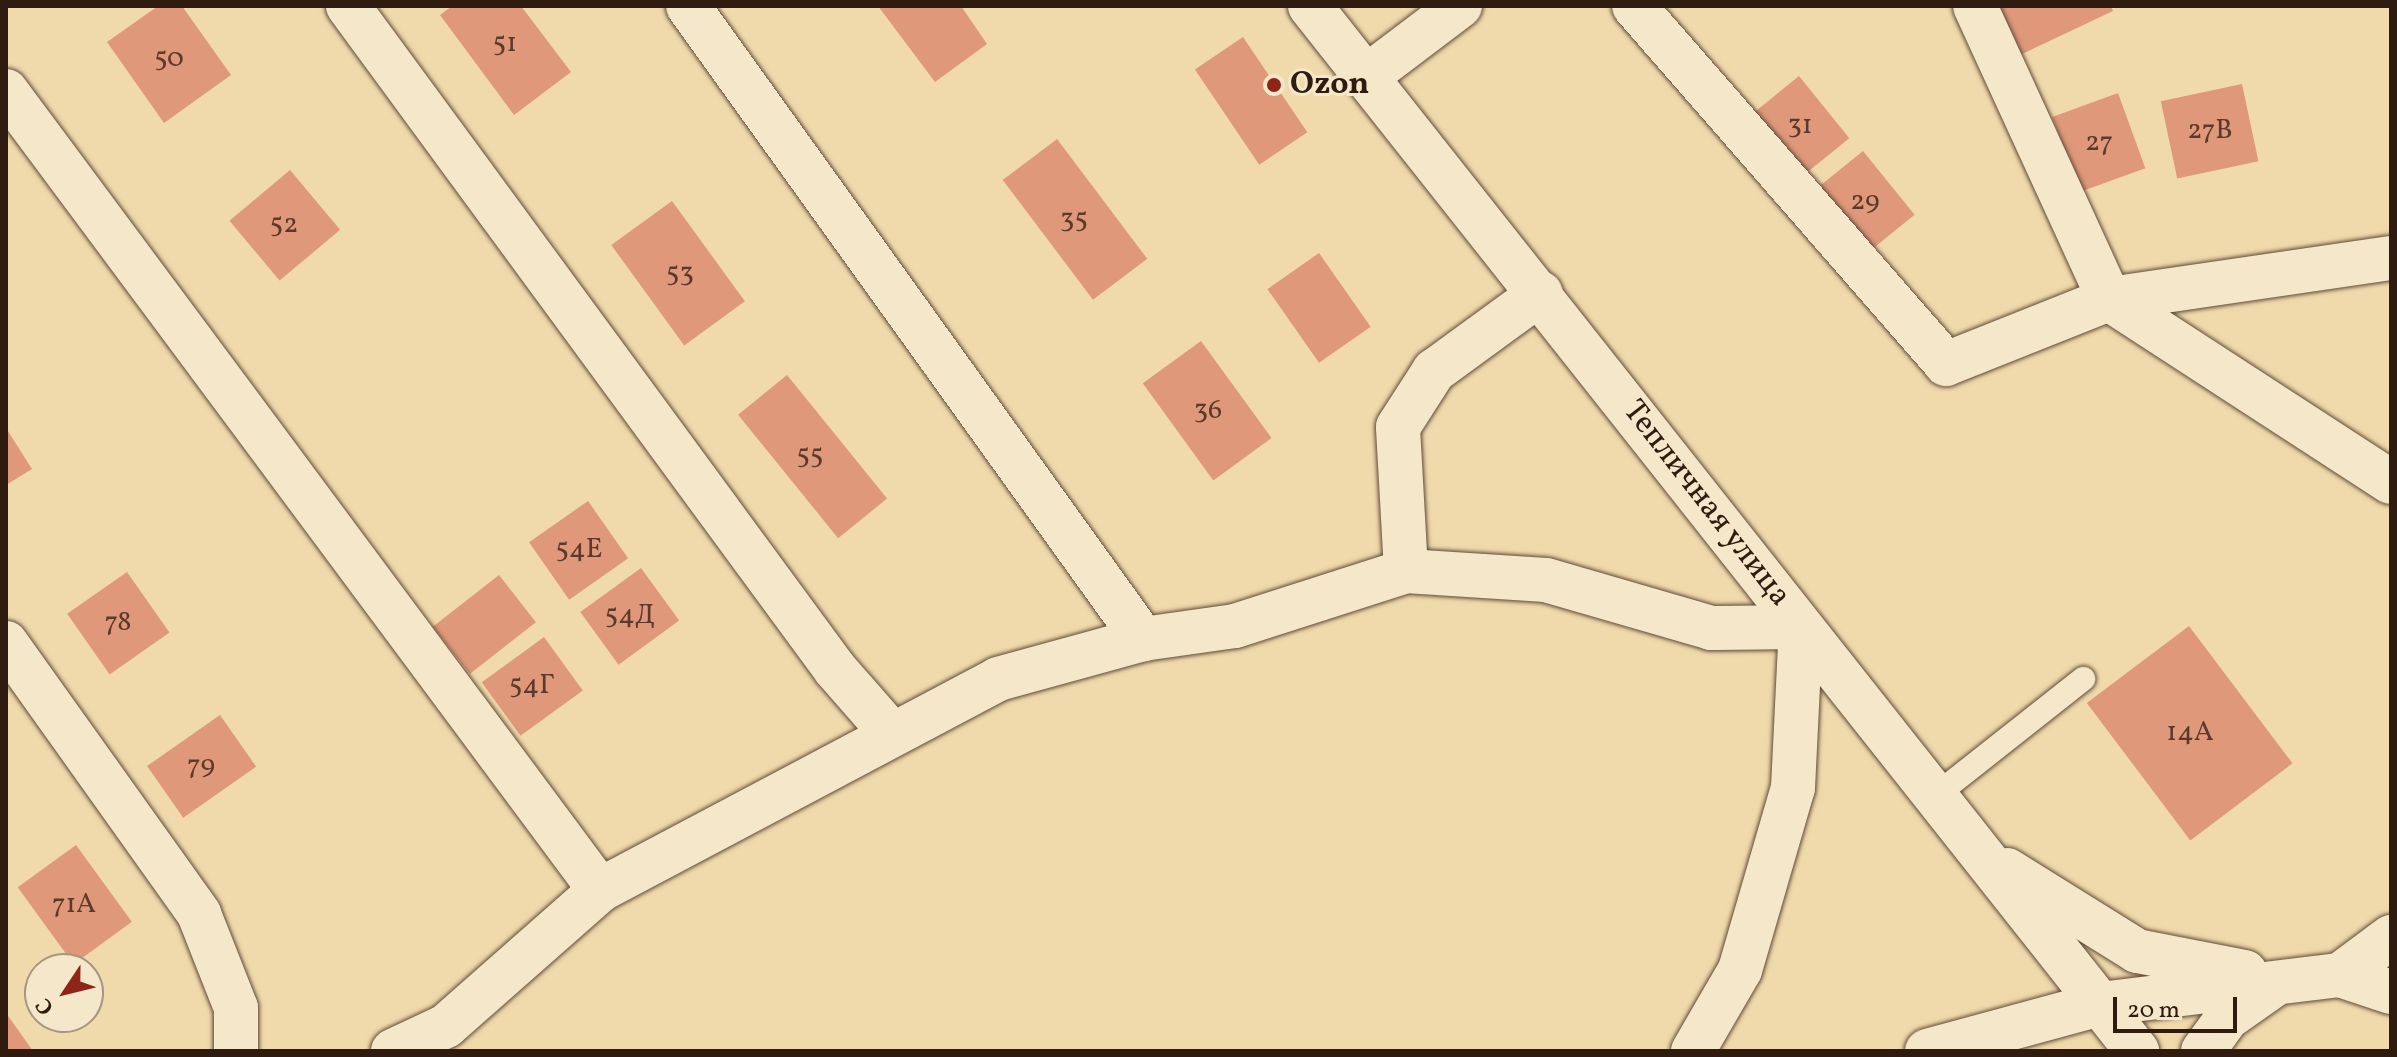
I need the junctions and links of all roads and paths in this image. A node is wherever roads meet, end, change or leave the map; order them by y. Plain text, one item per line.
1 (348, 6) edge
2 (688, 6) edge
3 (1310, 6) edge
4 (1460, 6) edge
5 (1634, 6) edge
6 (1975, 6) edge
7 (1366, 77) junction
8 (6, 91) edge
9 (2391, 258) edge
10 (1541, 293) junction
11 (2109, 299) junction
12 (2391, 482) edge
13 (1406, 571) junction
14 (1801, 627) junction
15 (1143, 639) junction
16 (6, 643) edge
17 (2083, 679) dead end
18 (892, 734) junction
19 (1935, 796) junction
20 (1980, 853) junction
21 (600, 890) junction
22 (2391, 937) edge
23 (2340, 975) junction
24 (2283, 979) junction
25 (2391, 992) edge
26 (2100, 1004) junction
27 (236, 1051) edge
28 (393, 1051) edge
29 (1693, 1051) edge
30 (1927, 1051) edge
31 (2137, 1051) edge
32 (2203, 1051) edge

1 - 18 street
2 - 15 street
3 - 7 street, Тепличная улица
4 - 7 street
5 - 11 street
6 - 11 street
7 - 10 street, Тепличная улица
8 - 21 street
9 - 11 street
10 - 13 street
10 - 14 street, Тепличная улица
11 - 12 street
13 - 14 street
13 - 15 street
14 - 19 street, Тепличная улица
14 - 29 street
15 - 18 street
16 - 27 street
17 - 19 lane
18 - 21 street
19 - 20 street, Тепличная улица
20 - 24 street
20 - 26 street, Тепличная улица
21 - 28 street
22 - 23 street
23 - 24 street
23 - 25 street
24 - 26 street
24 - 32 street
26 - 30 street
26 - 31 street, Тепличная улица

